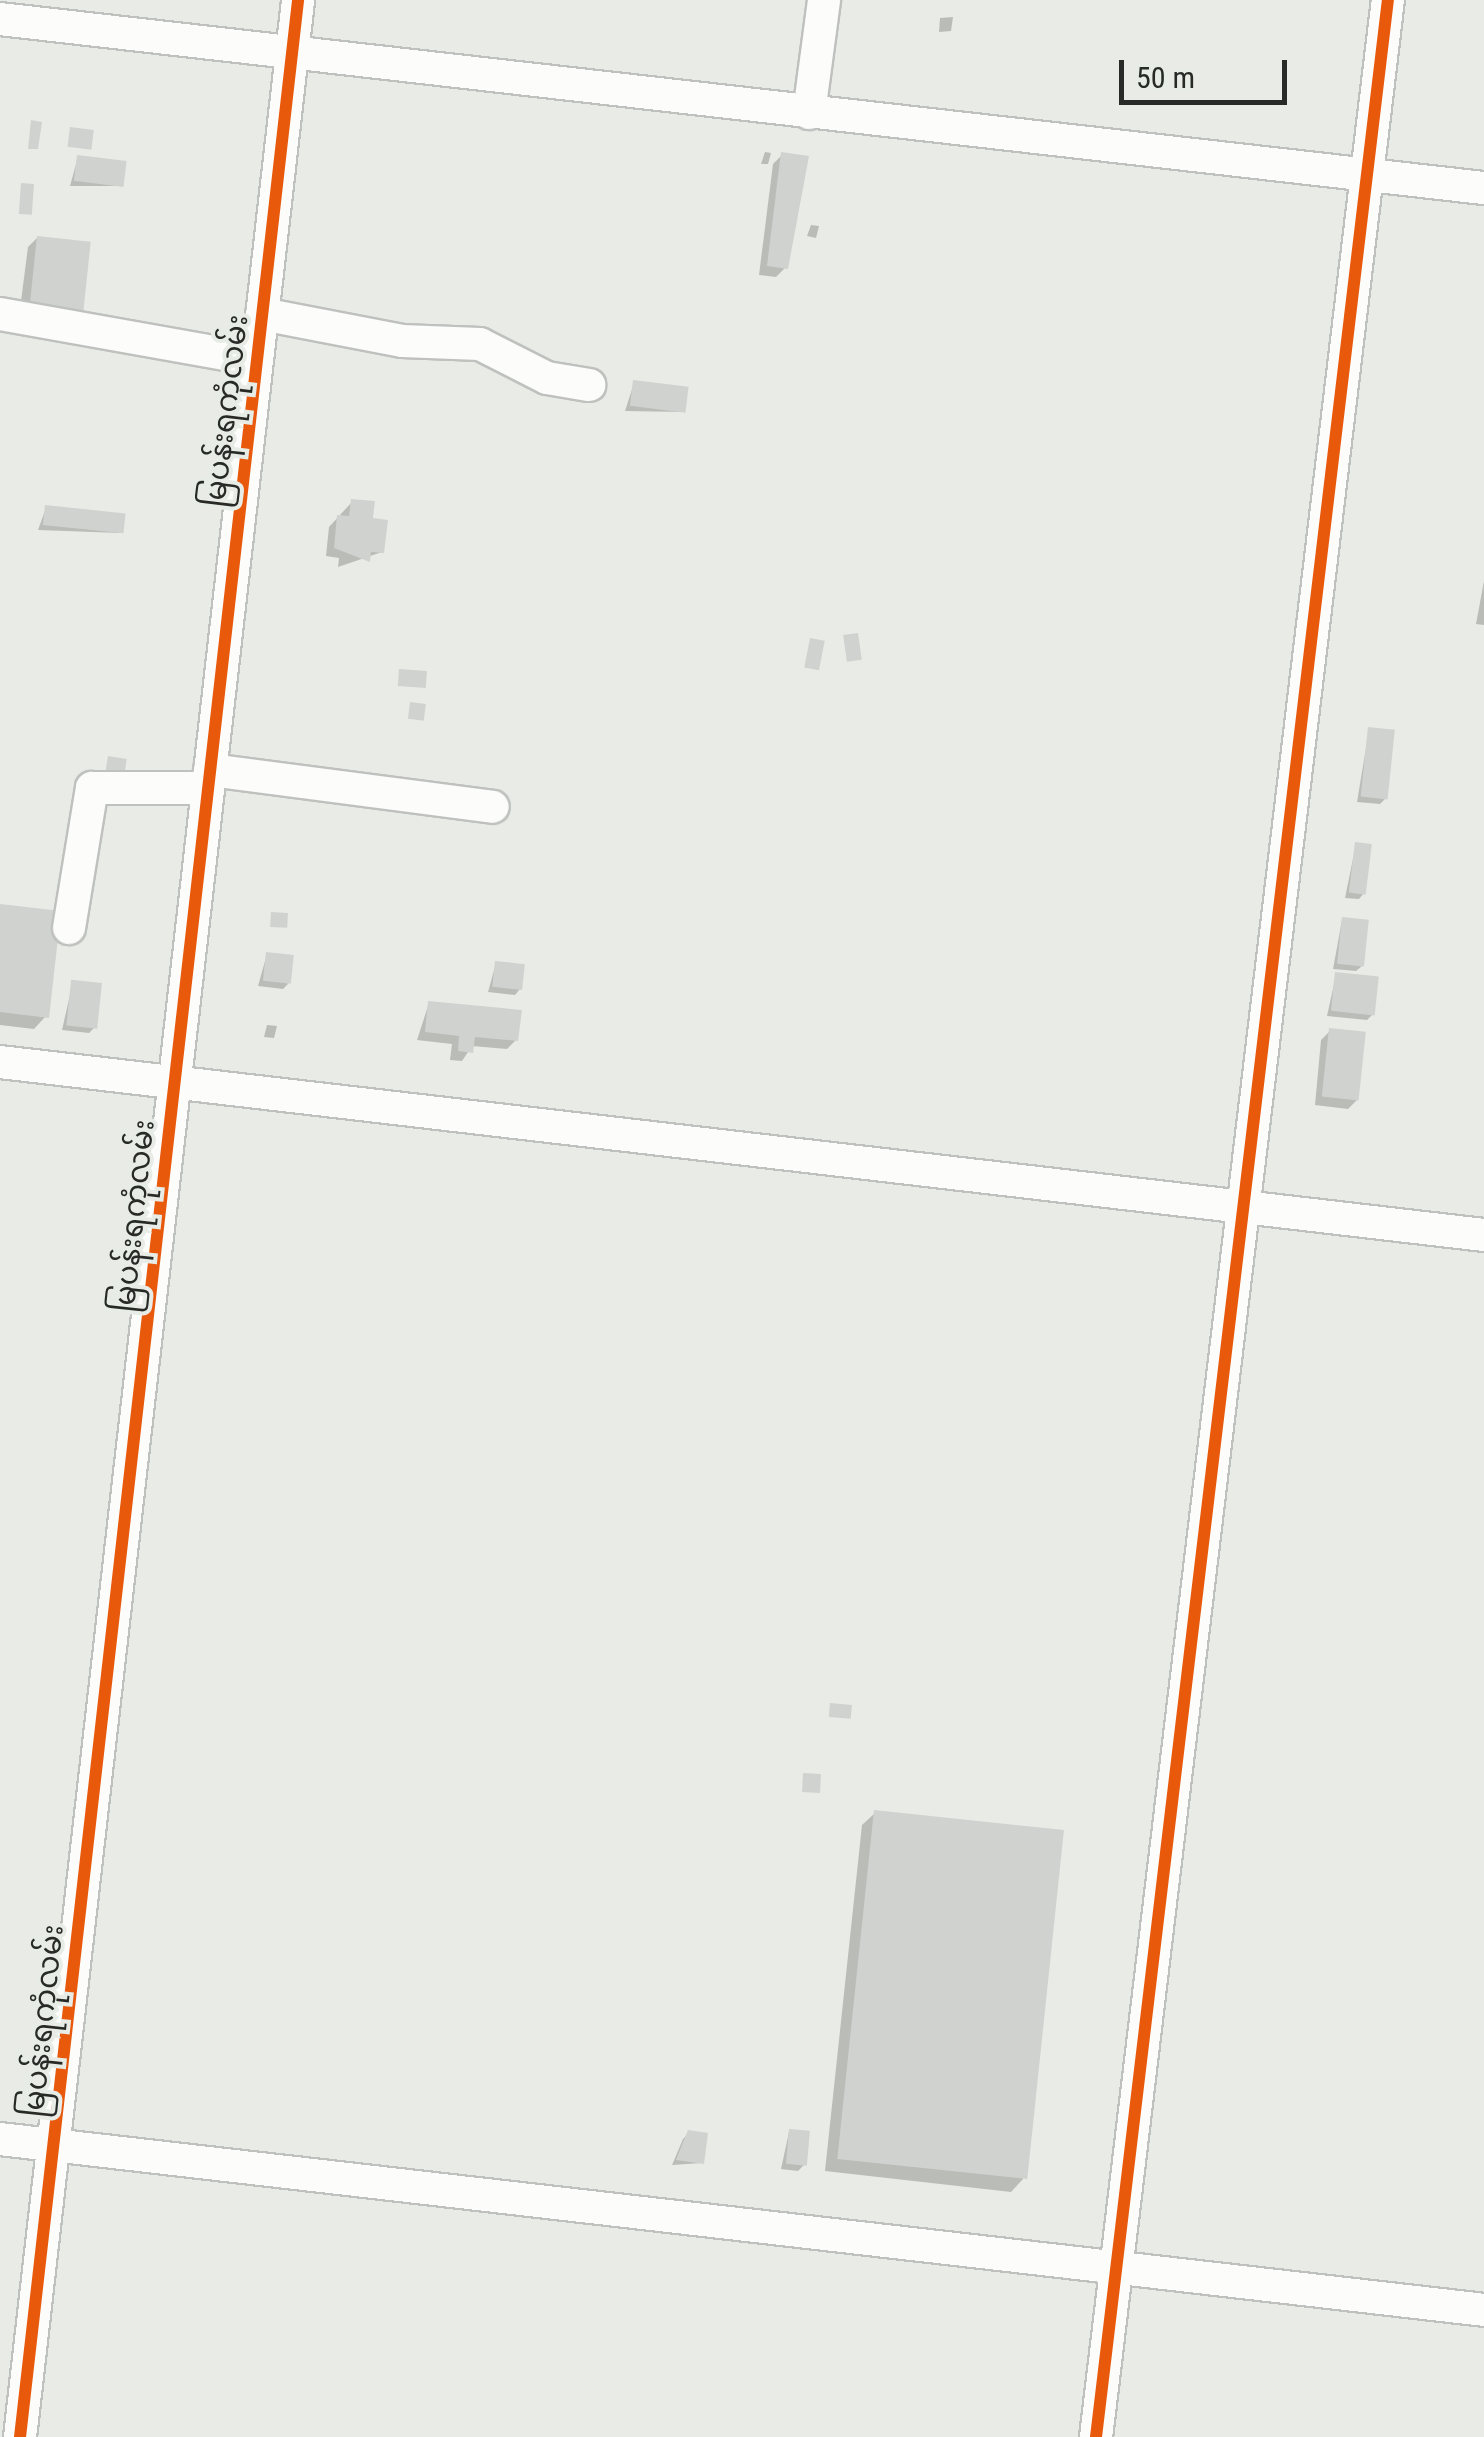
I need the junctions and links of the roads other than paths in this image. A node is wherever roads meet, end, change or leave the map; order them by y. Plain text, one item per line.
1 (298, 0) edge
2 (824, 0) edge
3 (1388, 0) edge
4 (0, 19) edge
5 (292, 56) junction
6 (809, 114) junction
7 (1370, 175) junction
8 (1484, 188) edge
9 (0, 314) edge
10 (262, 314) junction
11 (257, 360) junction
12 (589, 385) dead end
13 (209, 779) junction
14 (493, 807) dead end
15 (69, 928) dead end
16 (0, 1062) edge
17 (174, 1080) junction
18 (1246, 1206) junction
19 (1484, 1234) edge
20 (0, 2139) edge
21 (54, 2145) junction
22 (1118, 2265) junction
23 (1484, 2310) edge
24 (20, 2437) edge
25 (1096, 2437) edge

1 - 5 street, မြပန်းရကုံလမ်း
2 - 6 street
3 - 7 street
4 - 5 street
5 - 6 street
5 - 10 street, မြပန်းရကုံလမ်း
6 - 7 street
7 - 8 street
7 - 18 street
9 - 11 street
10 - 11 street, မြပန်းရကုံလမ်း
10 - 12 street
11 - 13 street, မြပန်းရကုံလမ်း
13 - 14 street
13 - 15 street
13 - 17 street, မြပန်းရကုံလမ်း
16 - 17 street
17 - 18 street
17 - 21 street, မြပန်းရကုံလမ်း
18 - 19 street
18 - 22 street
20 - 21 street
21 - 22 street
21 - 24 street, မြပန်းရကုံလမ်း
22 - 23 street
22 - 25 street

